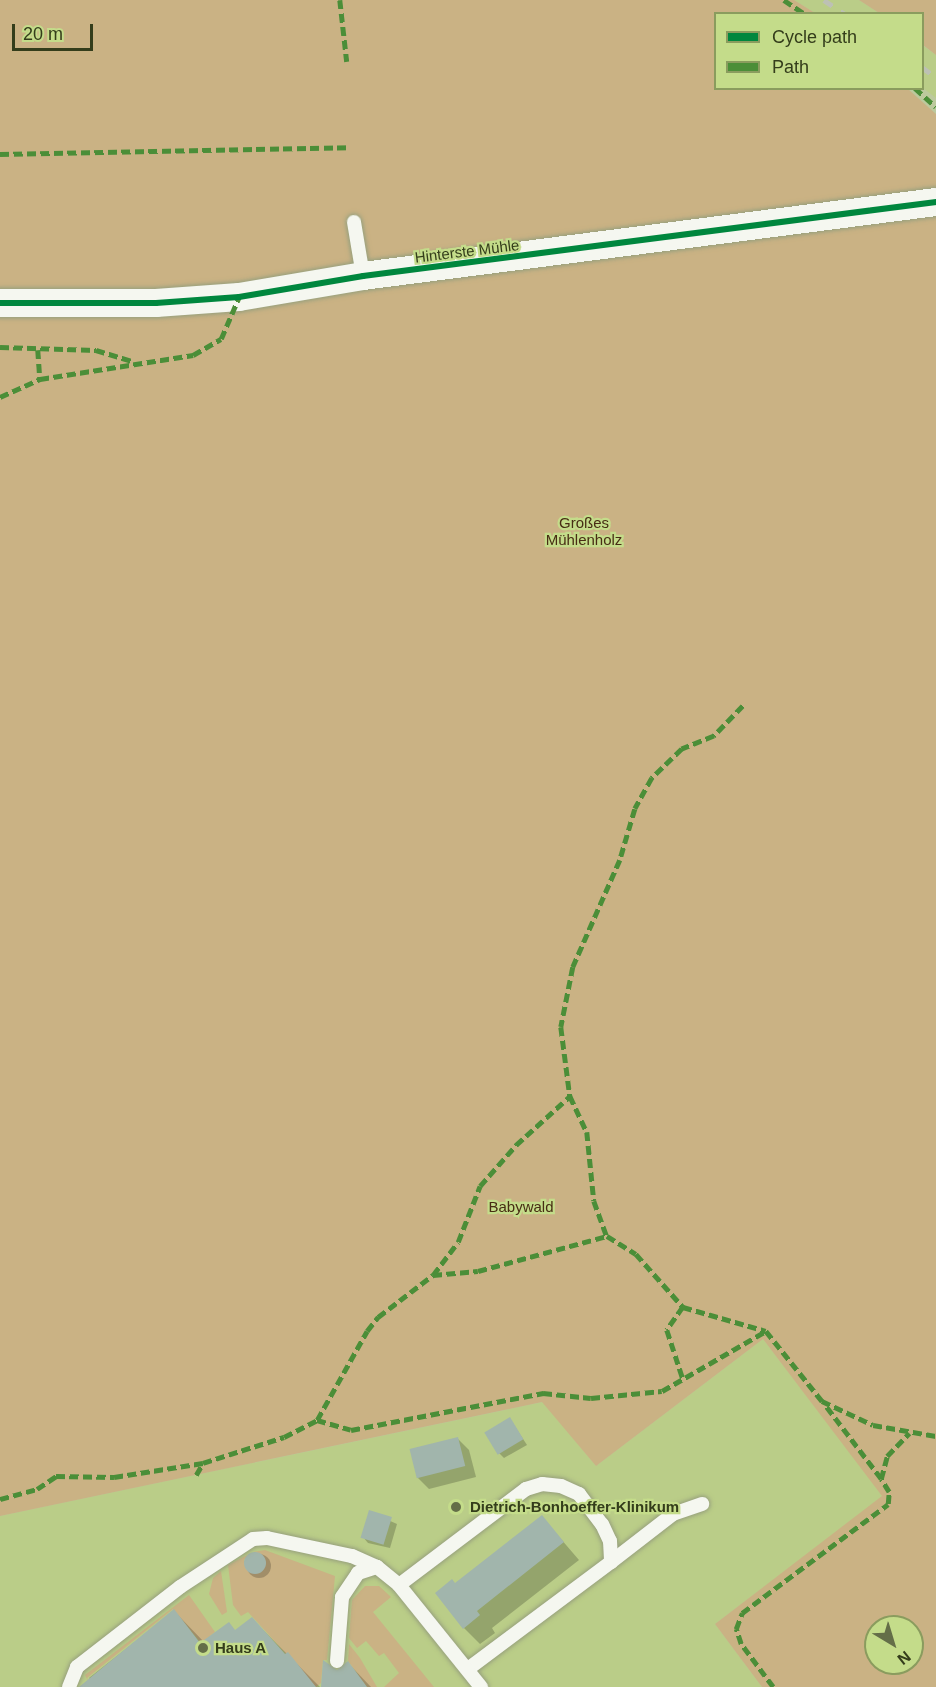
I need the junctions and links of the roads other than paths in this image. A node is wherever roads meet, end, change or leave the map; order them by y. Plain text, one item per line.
1 (936, 202) edge
2 (354, 222) dead end
3 (363, 276) junction
4 (0, 303) edge
5 (702, 1504) dead end
6 (611, 1562) junction
7 (377, 1567) junction
8 (399, 1585) junction
9 (338, 1661) dead end
10 (468, 1669) junction
11 (69, 1687) edge
12 (481, 1687) edge

1 - 3 street, Hinterste Mühle
2 - 3 lane
3 - 4 street, Hinterste Mühle
5 - 6 lane
6 - 8 lane
6 - 10 lane
7 - 8 lane
7 - 9 lane
7 - 11 lane
8 - 10 lane
10 - 12 lane

